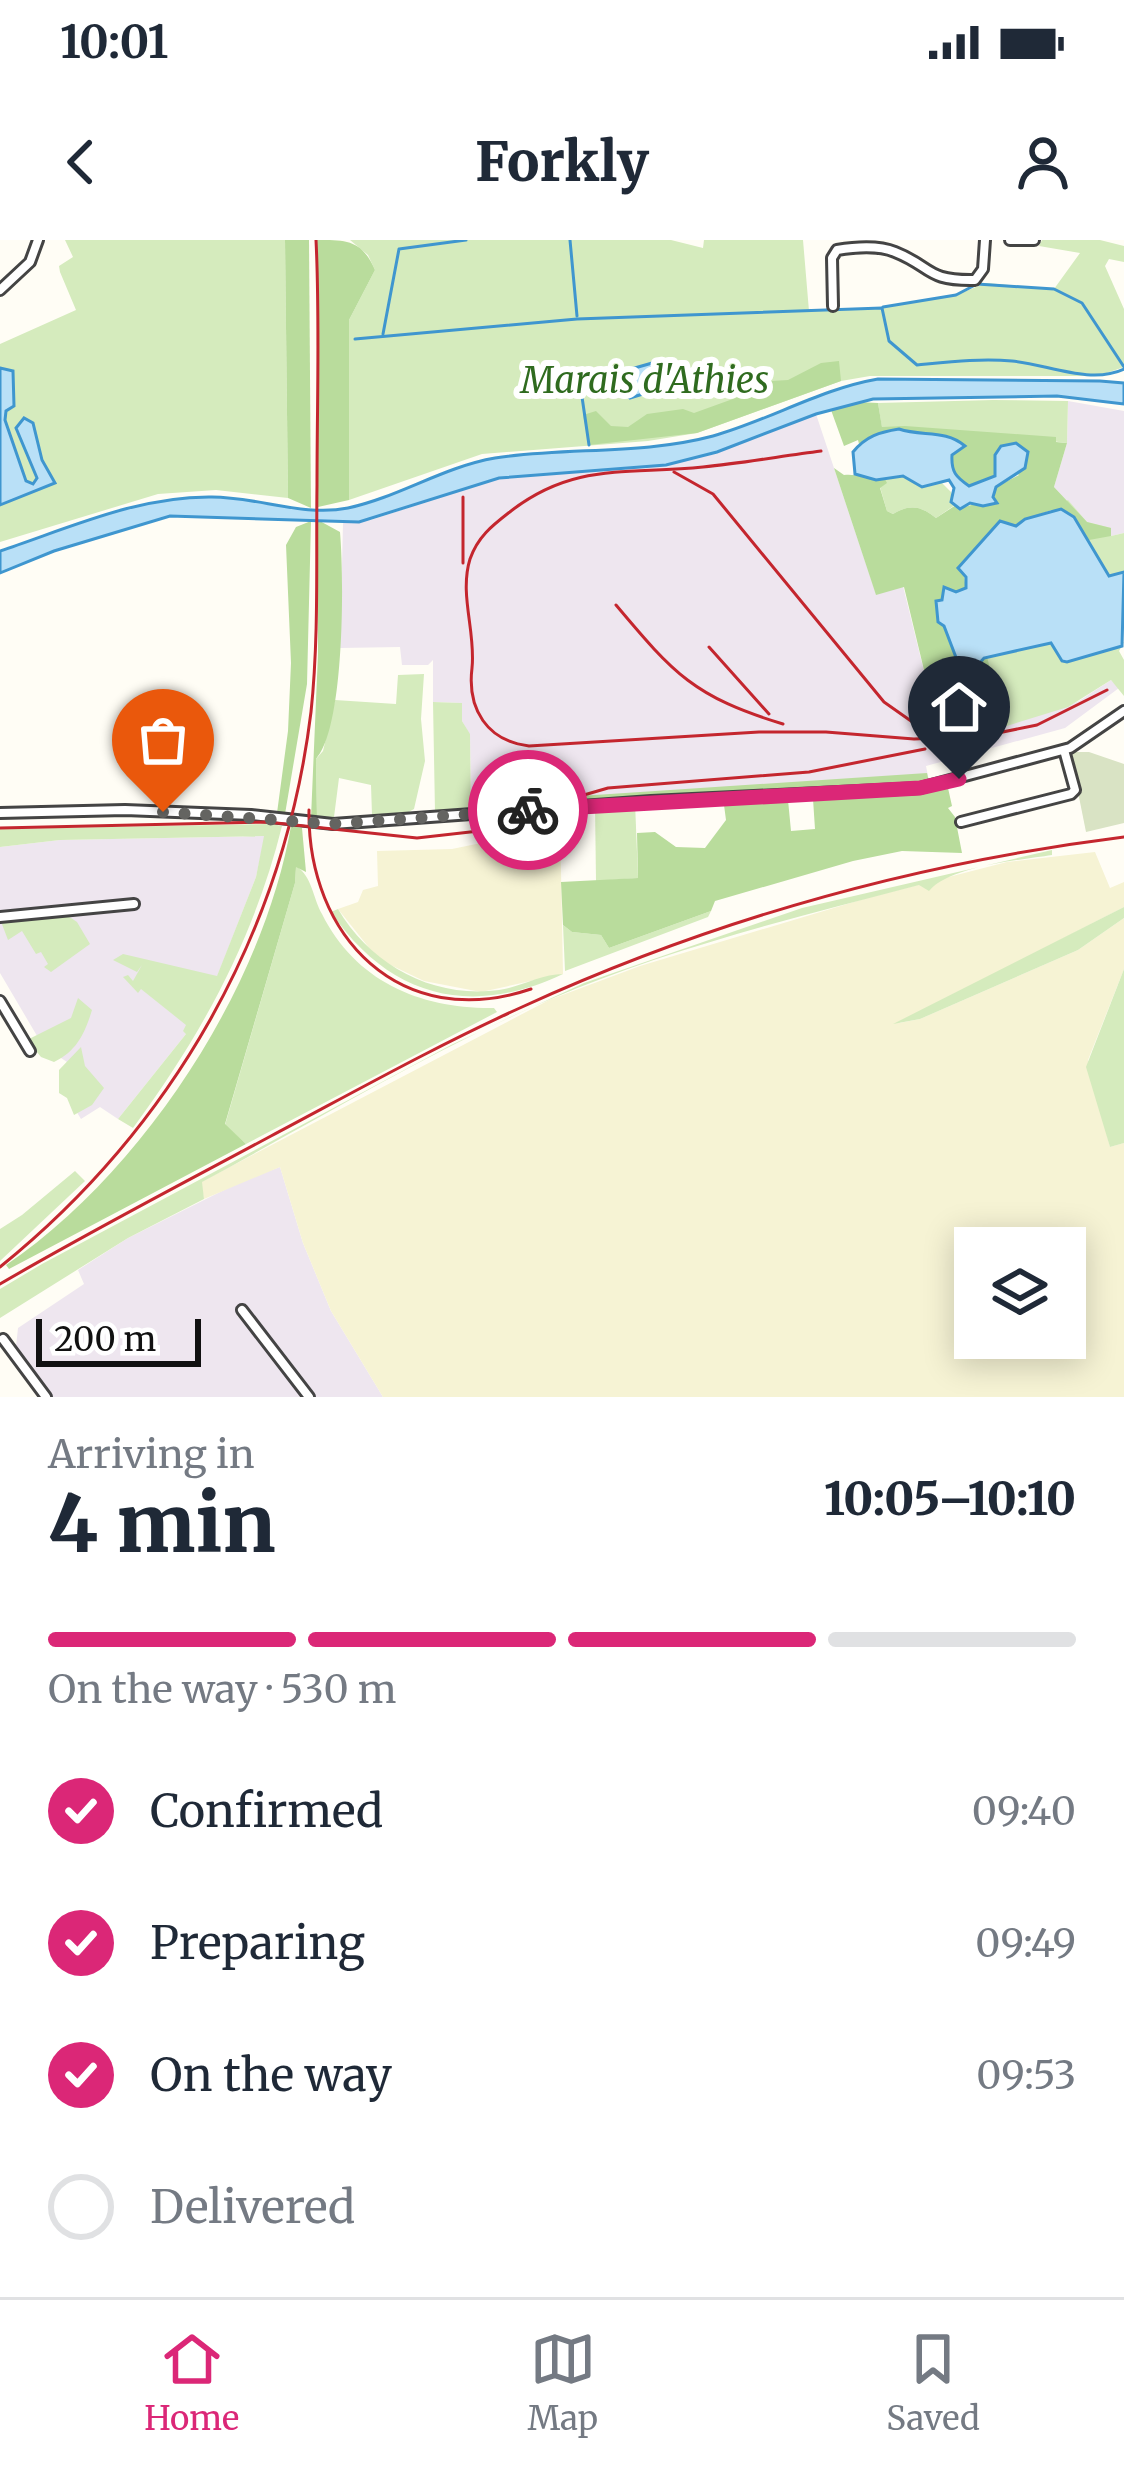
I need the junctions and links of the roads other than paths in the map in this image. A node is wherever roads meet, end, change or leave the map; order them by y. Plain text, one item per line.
1 (38, 240) edge
2 (985, 240) edge
3 (1010, 240) edge
4 (1034, 240) edge
5 (0, 290) edge
6 (833, 306) dead end
7 (1124, 711) edge
8 (1064, 750) junction
9 (0, 813) edge
10 (961, 822) dead end
11 (134, 904) dead end
12 (0, 916) edge
13 (0, 1001) edge
14 (30, 1051) dead end
15 (242, 1310) dead end
16 (3, 1339) edge
17 (46, 1397) edge
18 (309, 1397) edge

1 - 5 street
2 - 6 street
3 - 4 street
7 - 8 street
8 - 9 street
8 - 10 street
11 - 12 street
13 - 14 street
15 - 18 street
16 - 17 street

